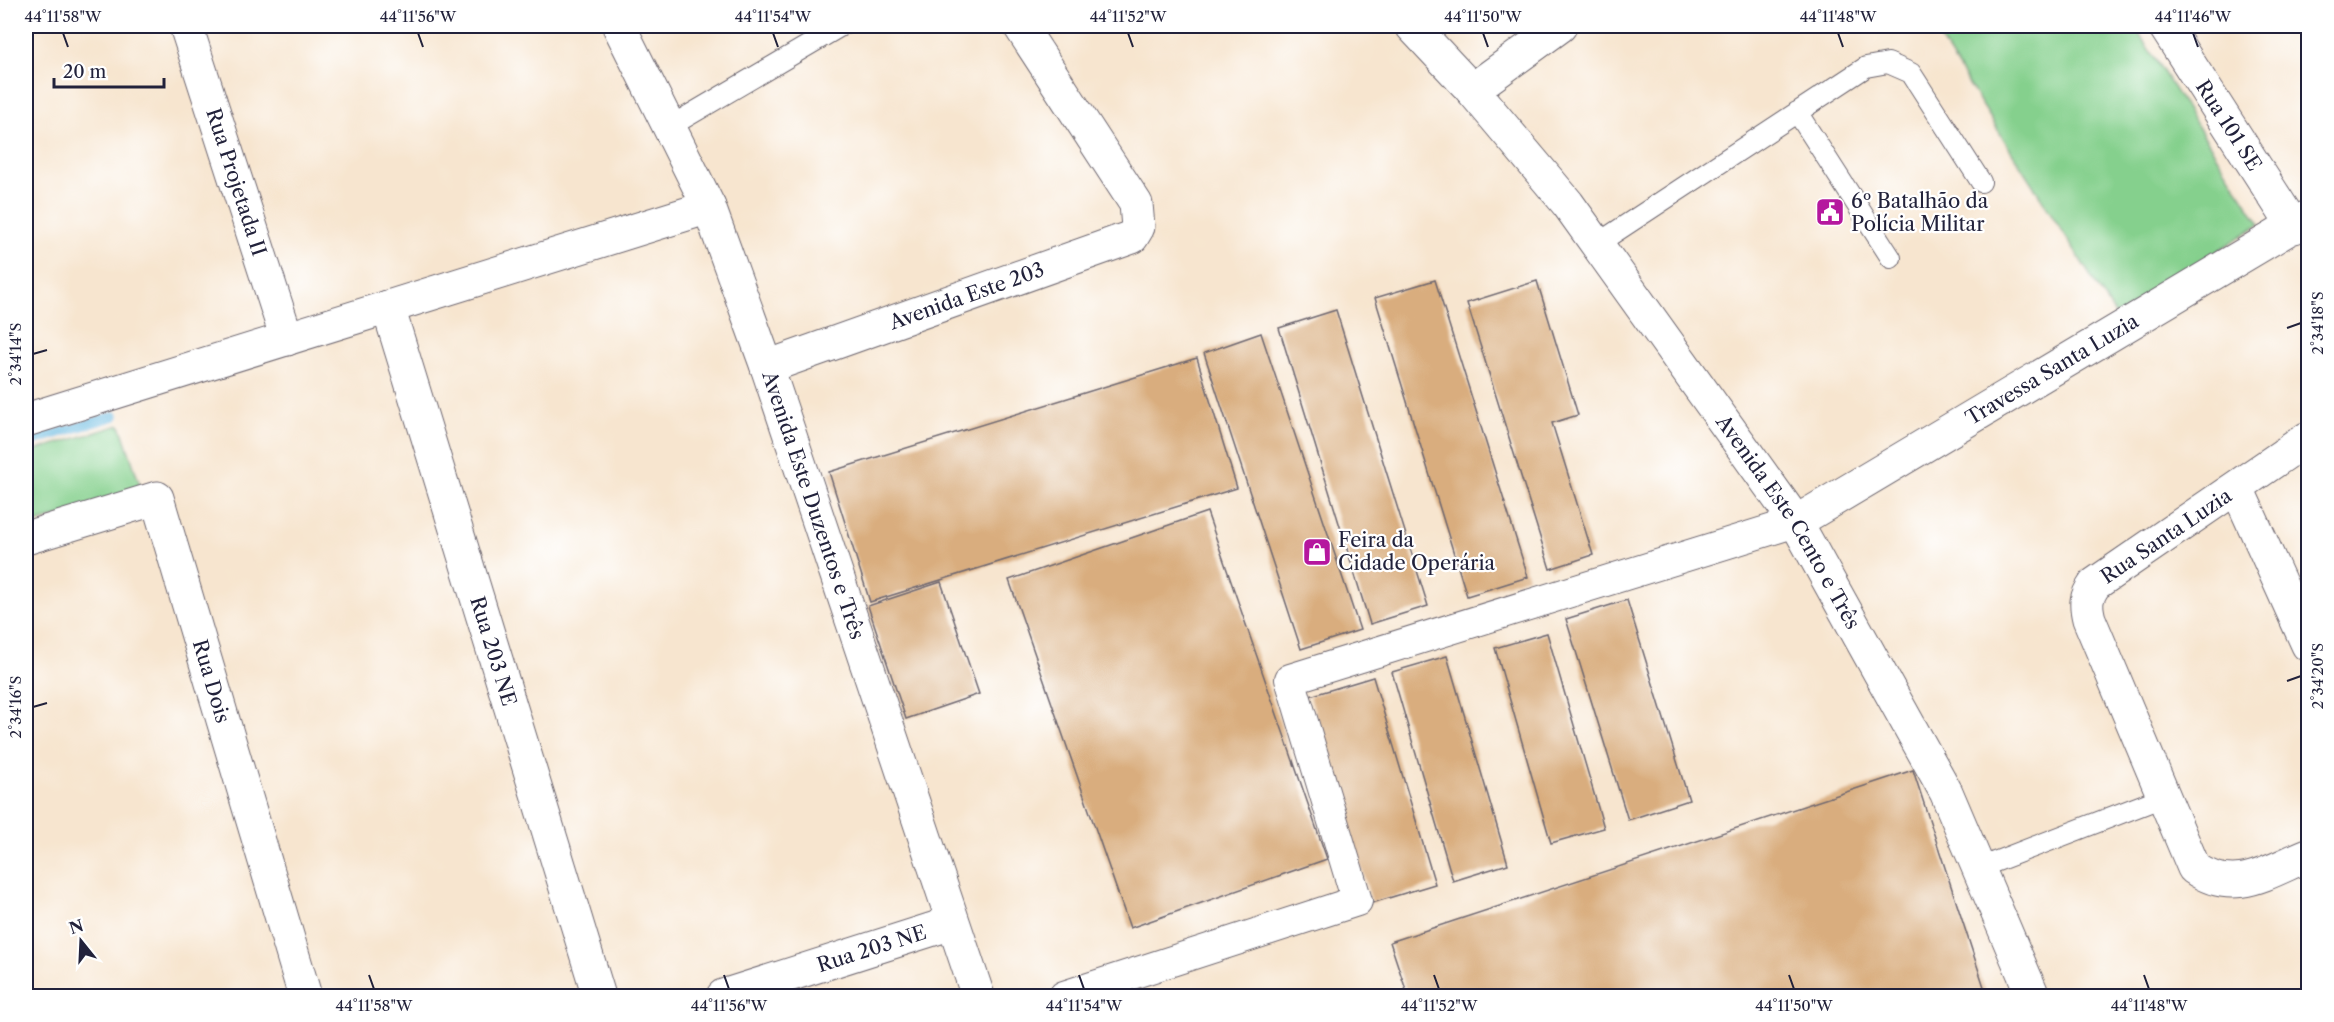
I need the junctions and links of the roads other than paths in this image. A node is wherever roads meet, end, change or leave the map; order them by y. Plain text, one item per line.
1 (186, 26) edge
2 (619, 26) edge
3 (841, 26) edge
4 (1020, 26) edge
5 (1412, 26) edge
6 (1560, 26) edge
7 (2165, 26) edge
8 (1472, 90) junction
9 (1797, 112) junction
10 (669, 127) junction
11 (1981, 182) dead end
12 (709, 207) junction
13 (2301, 222) edge
14 (1597, 244) junction
15 (1891, 258) dead end
16 (388, 307) junction
17 (287, 339) junction
18 (767, 367) junction
19 (26, 420) edge
20 (2308, 438) edge
21 (2237, 488) junction
22 (1796, 522) junction
23 (26, 538) edge
24 (2297, 586) edge
25 (2308, 645) edge
26 (2163, 797) junction
27 (2308, 855) edge
28 (1979, 868) junction
29 (952, 923) junction
30 (305, 996) edge
31 (599, 996) edge
32 (723, 996) edge
33 (978, 996) edge
34 (1064, 996) edge
35 (2033, 996) edge

1 - 17 street, Rua Projetada II
2 - 10 street, Avenida Este Duzentos e Três
3 - 10 lane
4 - 18 street, Avenida Este 203
5 - 8 street, Avenida Este Cento e Três
6 - 8 street
7 - 13 street, Rua 101 SE
8 - 14 street, Avenida Este Cento e Três
9 - 11 lane
9 - 14 lane
9 - 15 lane
10 - 12 street, Avenida Este Duzentos e Três
12 - 16 street
12 - 18 street, Avenida Este Duzentos e Três
13 - 22 street, Travessa Santa Luzia
14 - 22 street, Avenida Este Cento e Três
16 - 17 street
16 - 31 street, Rua 203 NE
17 - 19 street
18 - 29 street, Avenida Este Duzentos e Três
20 - 21 street, Rua Santa Luzia
21 - 24 street
21 - 26 street, Rua Santa Luzia
22 - 28 street, Avenida Este Cento e Três
22 - 34 street
23 - 30 street, Rua Dois
24 - 25 street
26 - 27 street, Rua Santa Luzia
26 - 28 lane
28 - 35 street, Avenida Este Cento e Três
29 - 32 street, Rua 203 NE
29 - 33 street, Avenida Este Duzentos e Três

